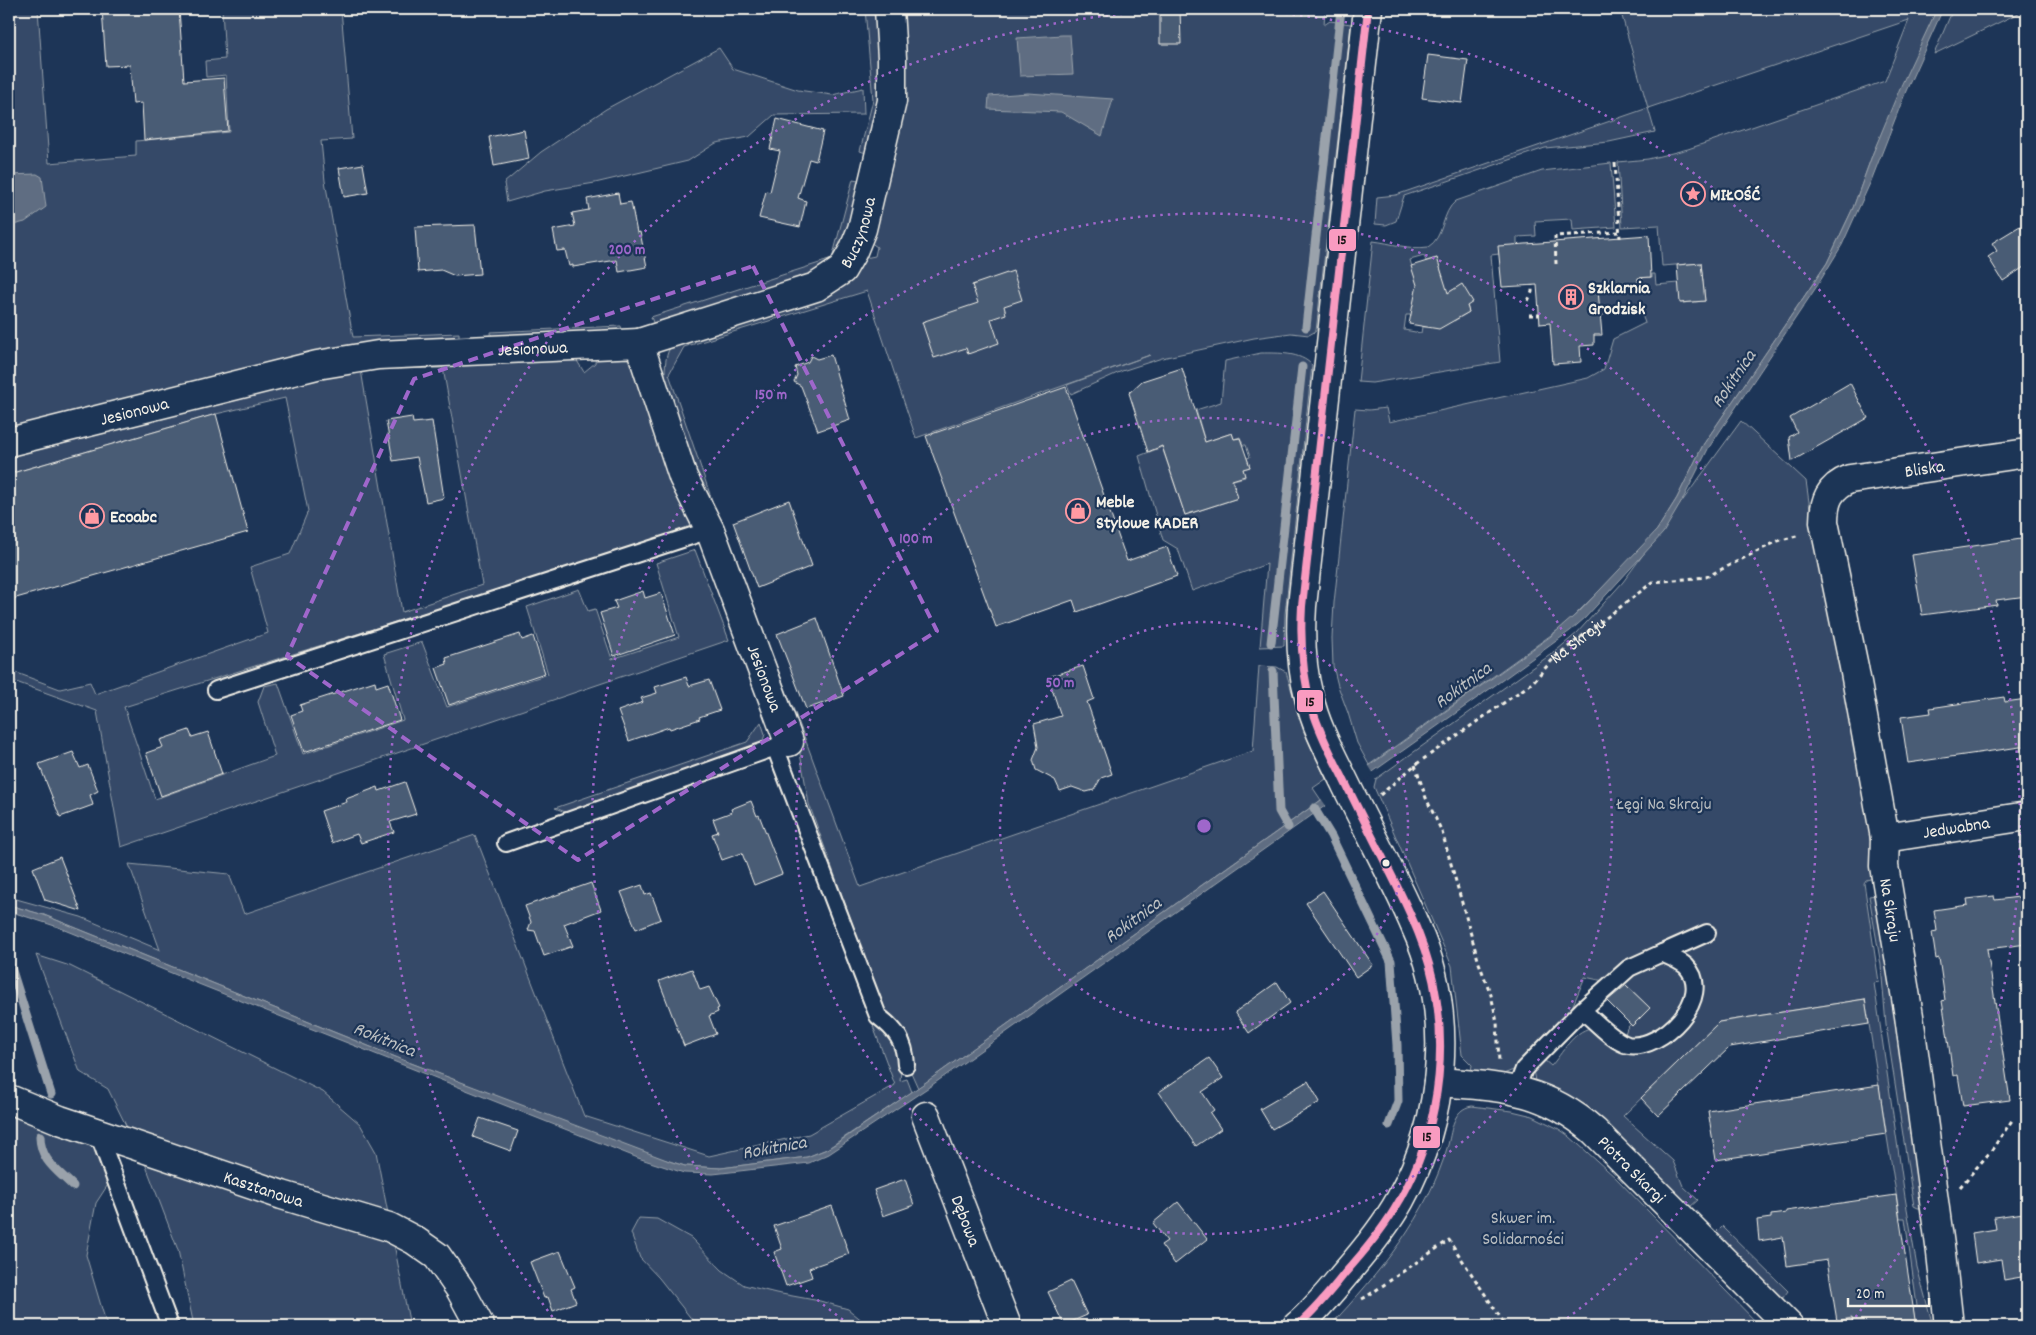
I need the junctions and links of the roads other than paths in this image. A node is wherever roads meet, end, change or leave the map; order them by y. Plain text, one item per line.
1 (889, 9) edge
2 (1368, 9) edge
3 (639, 343) junction
4 (9, 442) edge
5 (2027, 453) edge
6 (1827, 497) joint
7 (710, 530) junction
8 (216, 690) dead end
9 (782, 744) junction
10 (2027, 816) edge
11 (1885, 838) junction
12 (506, 843) dead end
13 (1707, 933) dead end
14 (1662, 953) junction
15 (1582, 1010) junction
16 (906, 1065) dead end
17 (1438, 1082) junction
18 (1505, 1088) junction
19 (9, 1099) edge
20 (926, 1116) dead end
21 (98, 1133) junction
22 (170, 1326) edge
23 (480, 1326) edge
24 (1007, 1326) edge
25 (1297, 1326) edge
26 (1789, 1326) edge
27 (1950, 1326) edge

1 - 3 street, Buczynowa
2 - 17 street
3 - 4 street, Jesionowa
3 - 7 street, Jesionowa
5 - 6 street, Bliska
6 - 11 street, Na Skraju
7 - 8 lane
7 - 9 street, Jesionowa
9 - 12 lane
9 - 16 lane, Jesionowa
10 - 11 street, Jedwabna
11 - 27 street, Na Skraju
13 - 14 lane
14 - 15 lane
14 - 15 lane
15 - 18 lane
17 - 18 street, Piotra Skargi
17 - 25 street
18 - 26 street, Piotra Skargi
19 - 21 street, Kasztanowa
20 - 24 street, Dębowa
21 - 22 lane
21 - 23 street, Kasztanowa

